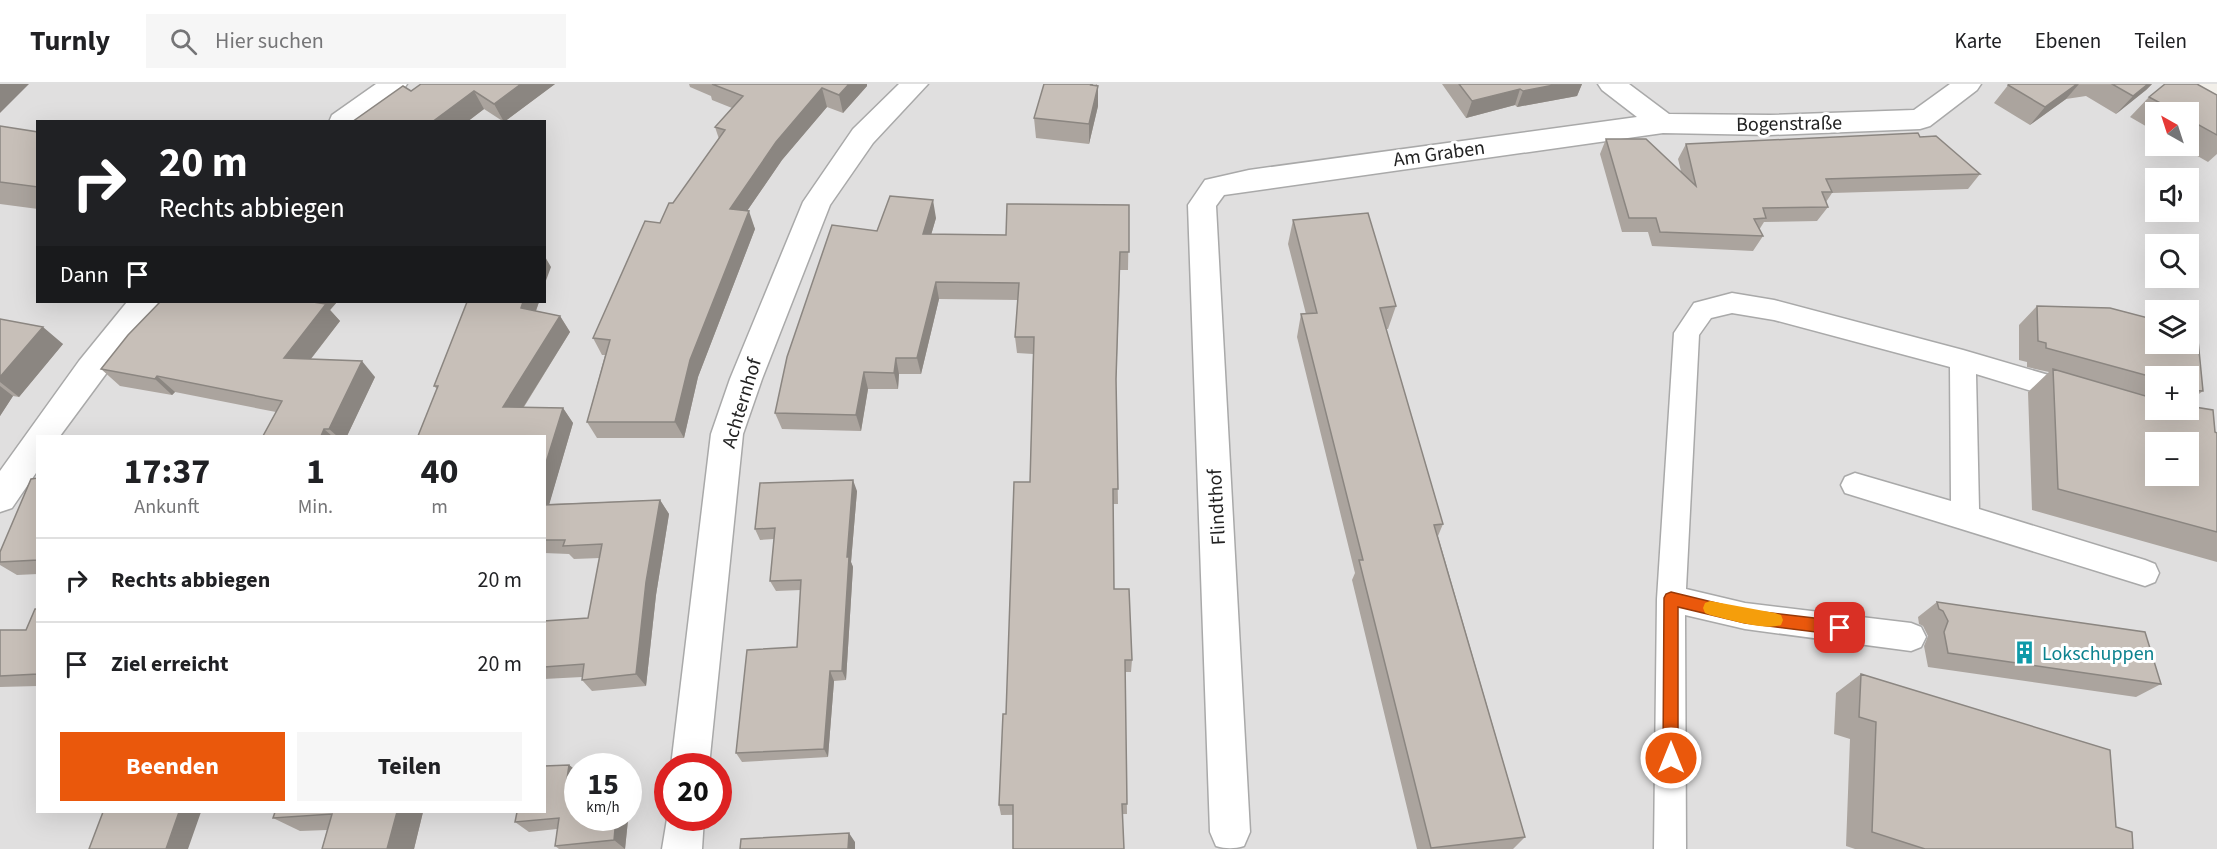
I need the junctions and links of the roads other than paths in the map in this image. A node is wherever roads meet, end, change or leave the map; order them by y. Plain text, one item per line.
1 (394, 84) edge
2 (915, 84) edge
3 (1611, 84) edge
4 (1968, 84) edge
5 (345, 120) edge
6 (1663, 123) junction
7 (1215, 187) joint
8 (143, 303) edge
9 (1963, 360) junction
10 (2097, 399) edge
11 (43, 435) edge
12 (36, 445) edge
13 (1855, 485) dead end
14 (0, 498) edge
15 (1965, 517) junction
16 (2145, 573) dead end
17 (1671, 598) junction
18 (1911, 637) dead end
19 (691, 753) edge
20 (684, 831) edge
21 (1230, 832) dead end
22 (682, 849) edge
23 (1670, 849) edge

1 - 5 street
2 - 19 street, Achternhof
3 - 6 street
4 - 6 street, Bogenstraße
6 - 7 street, Am Graben
7 - 21 street, Flindthof
8 - 11 street
9 - 10 lane
9 - 15 lane
9 - 17 lane
12 - 14 street
13 - 15 lane
15 - 16 lane
17 - 18 lane
17 - 23 lane
20 - 22 street

